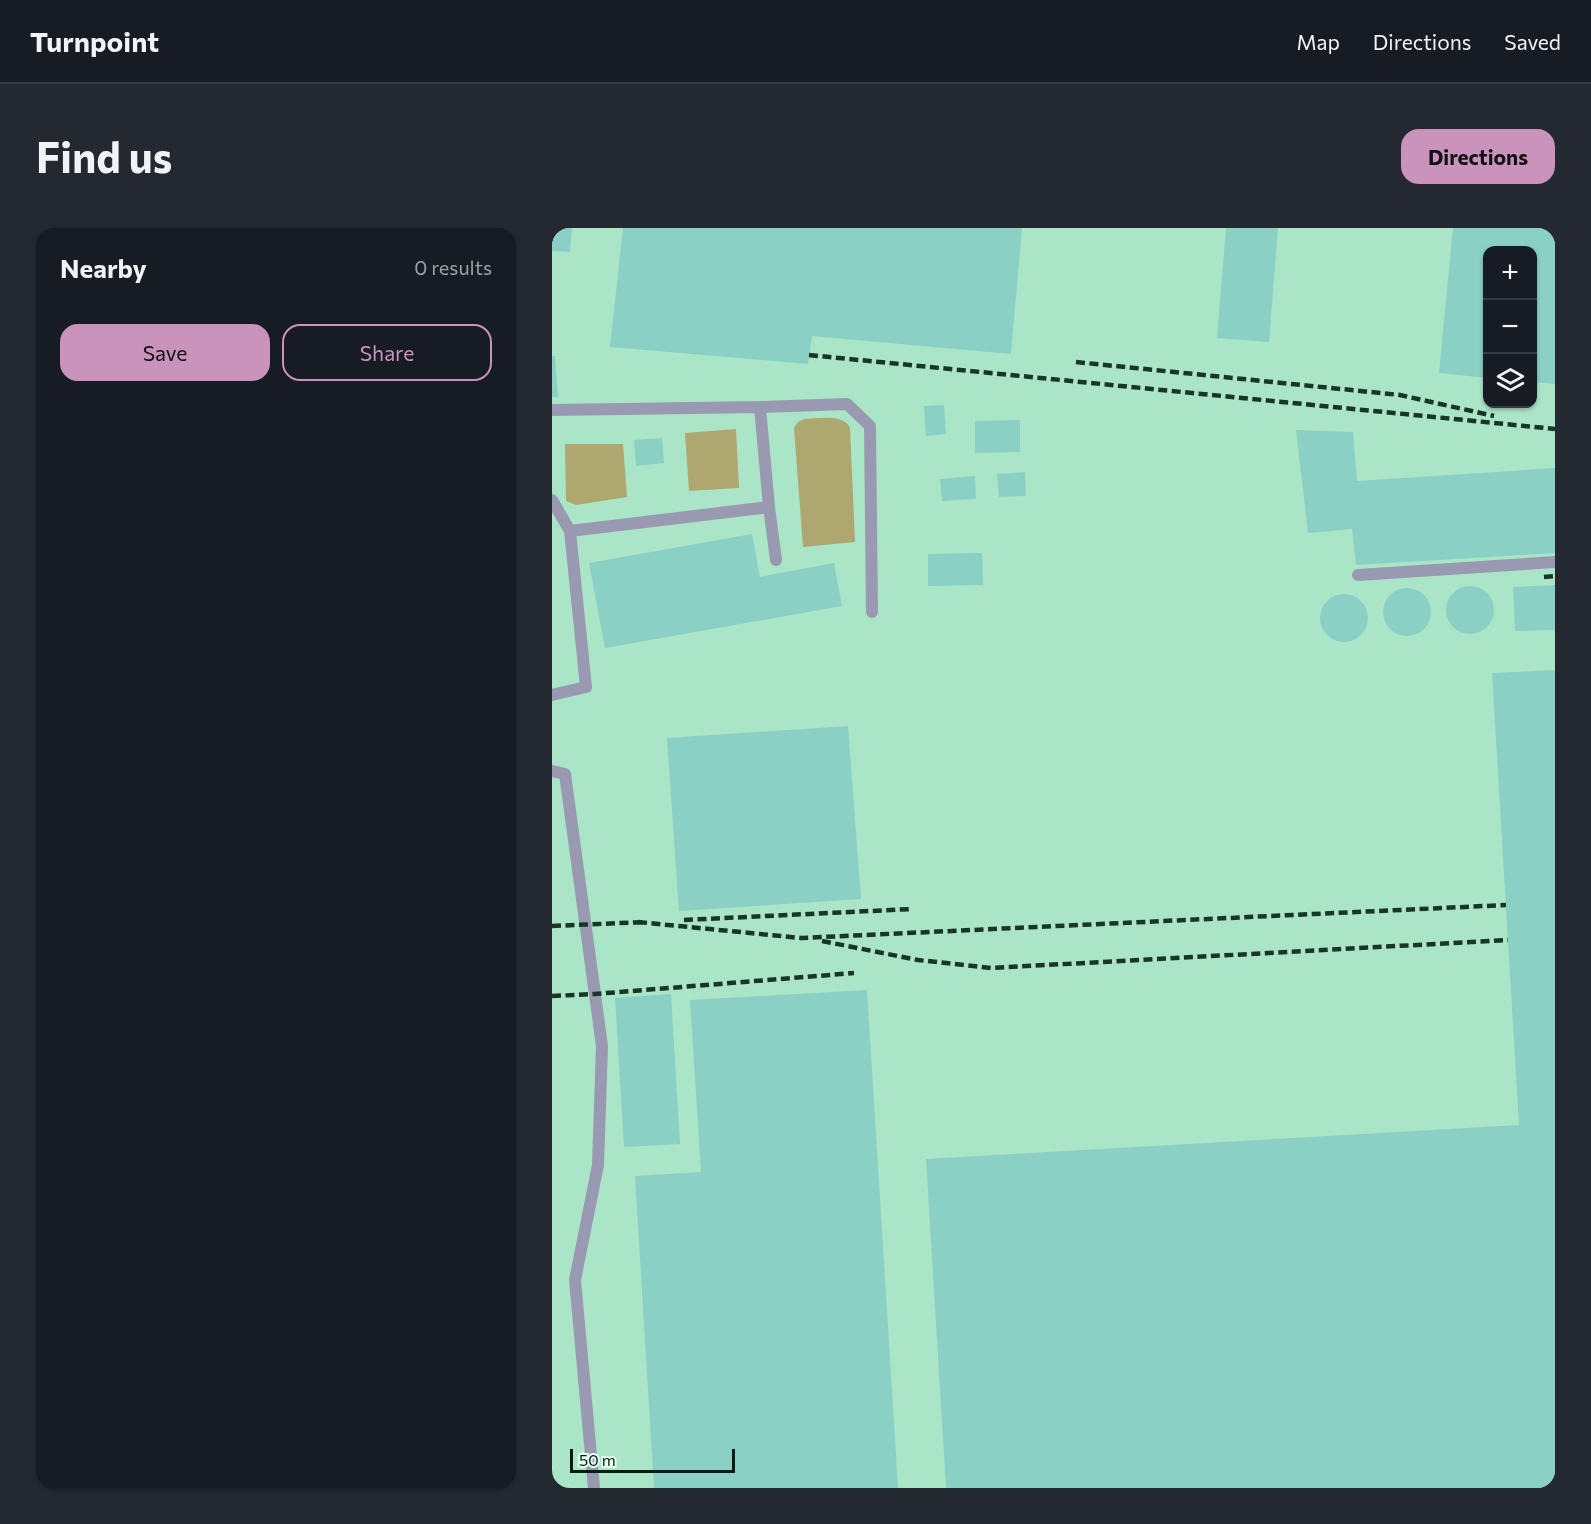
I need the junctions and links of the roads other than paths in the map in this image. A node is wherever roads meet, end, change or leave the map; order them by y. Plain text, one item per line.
1 (760, 407) junction
2 (552, 410) edge
3 (552, 500) edge
4 (769, 507) junction
5 (570, 531) junction
6 (776, 560) dead end
7 (1555, 562) edge
8 (1358, 575) dead end
9 (872, 612) dead end
10 (552, 695) edge
11 (552, 771) edge
12 (594, 1488) edge

1 - 2 lane
1 - 4 lane
1 - 9 lane
3 - 5 lane
4 - 5 lane
4 - 6 lane
5 - 10 lane
7 - 8 lane
11 - 12 lane

